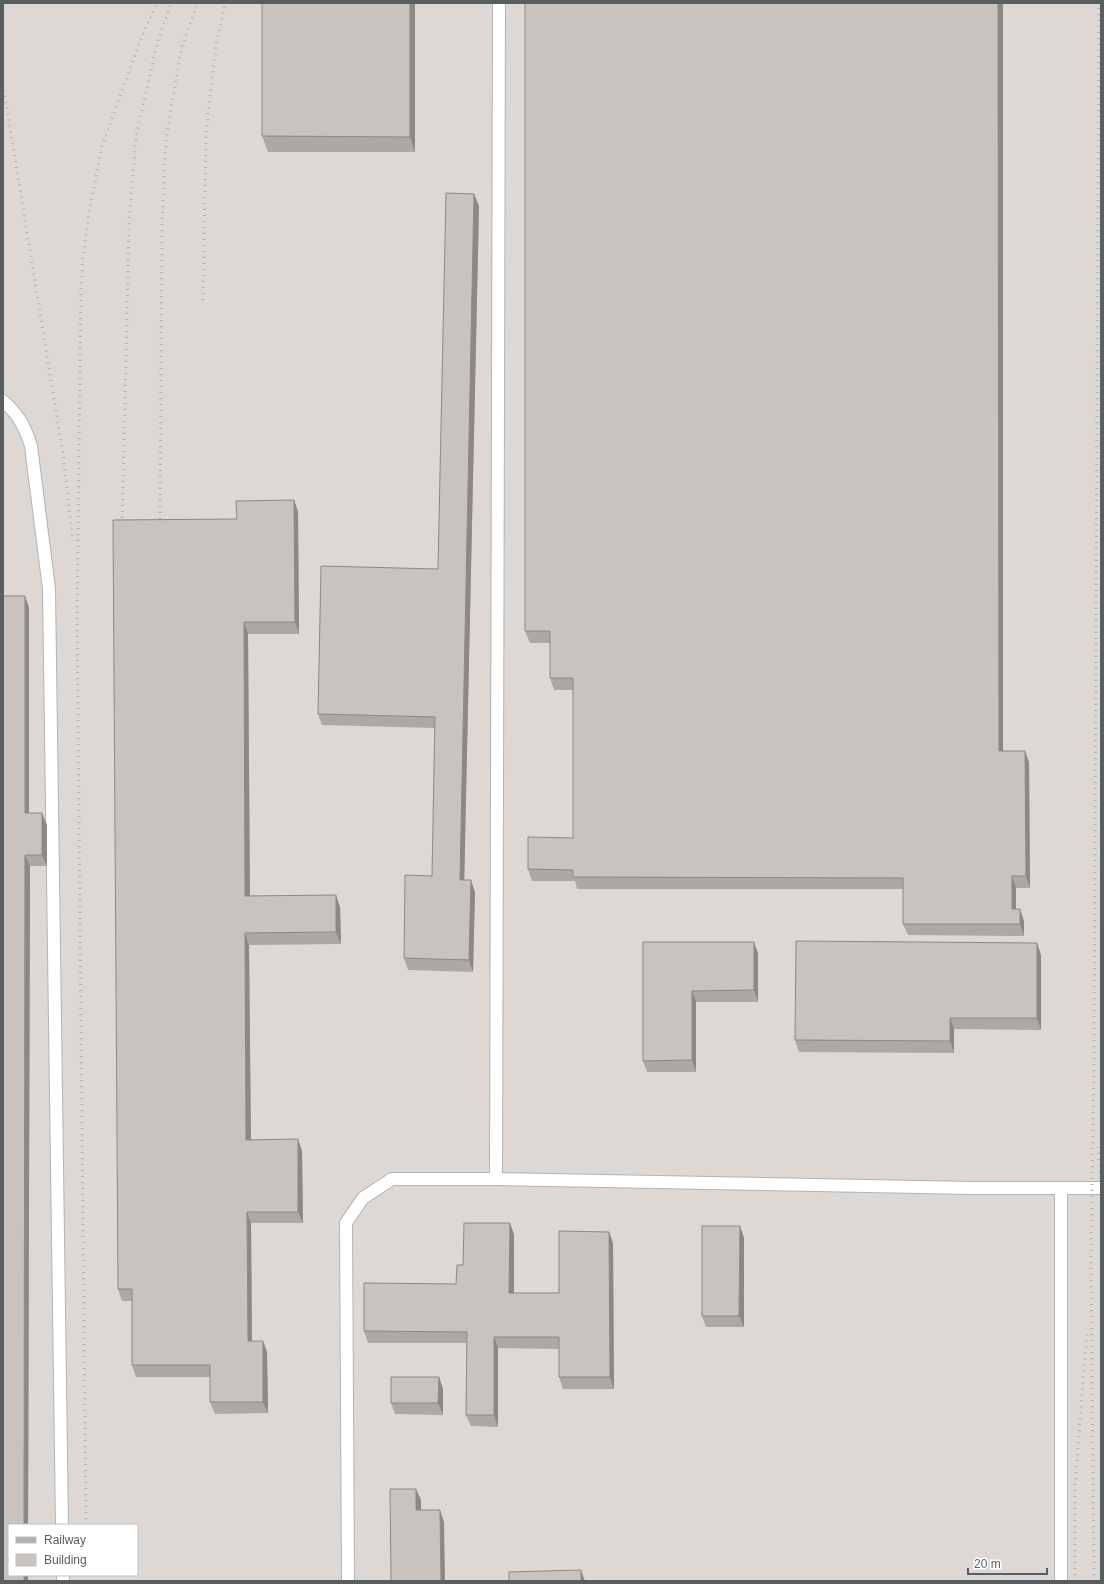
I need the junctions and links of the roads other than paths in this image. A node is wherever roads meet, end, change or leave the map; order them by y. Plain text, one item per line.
1 (500, 3) edge
2 (3, 401) edge
3 (496, 1179) junction
4 (1060, 1188) junction
5 (1101, 1188) edge
6 (62, 1524) edge
7 (348, 1581) edge
8 (1061, 1581) edge

1 - 3 lane
2 - 6 lane
3 - 4 lane
3 - 7 lane
4 - 5 lane
4 - 8 lane

